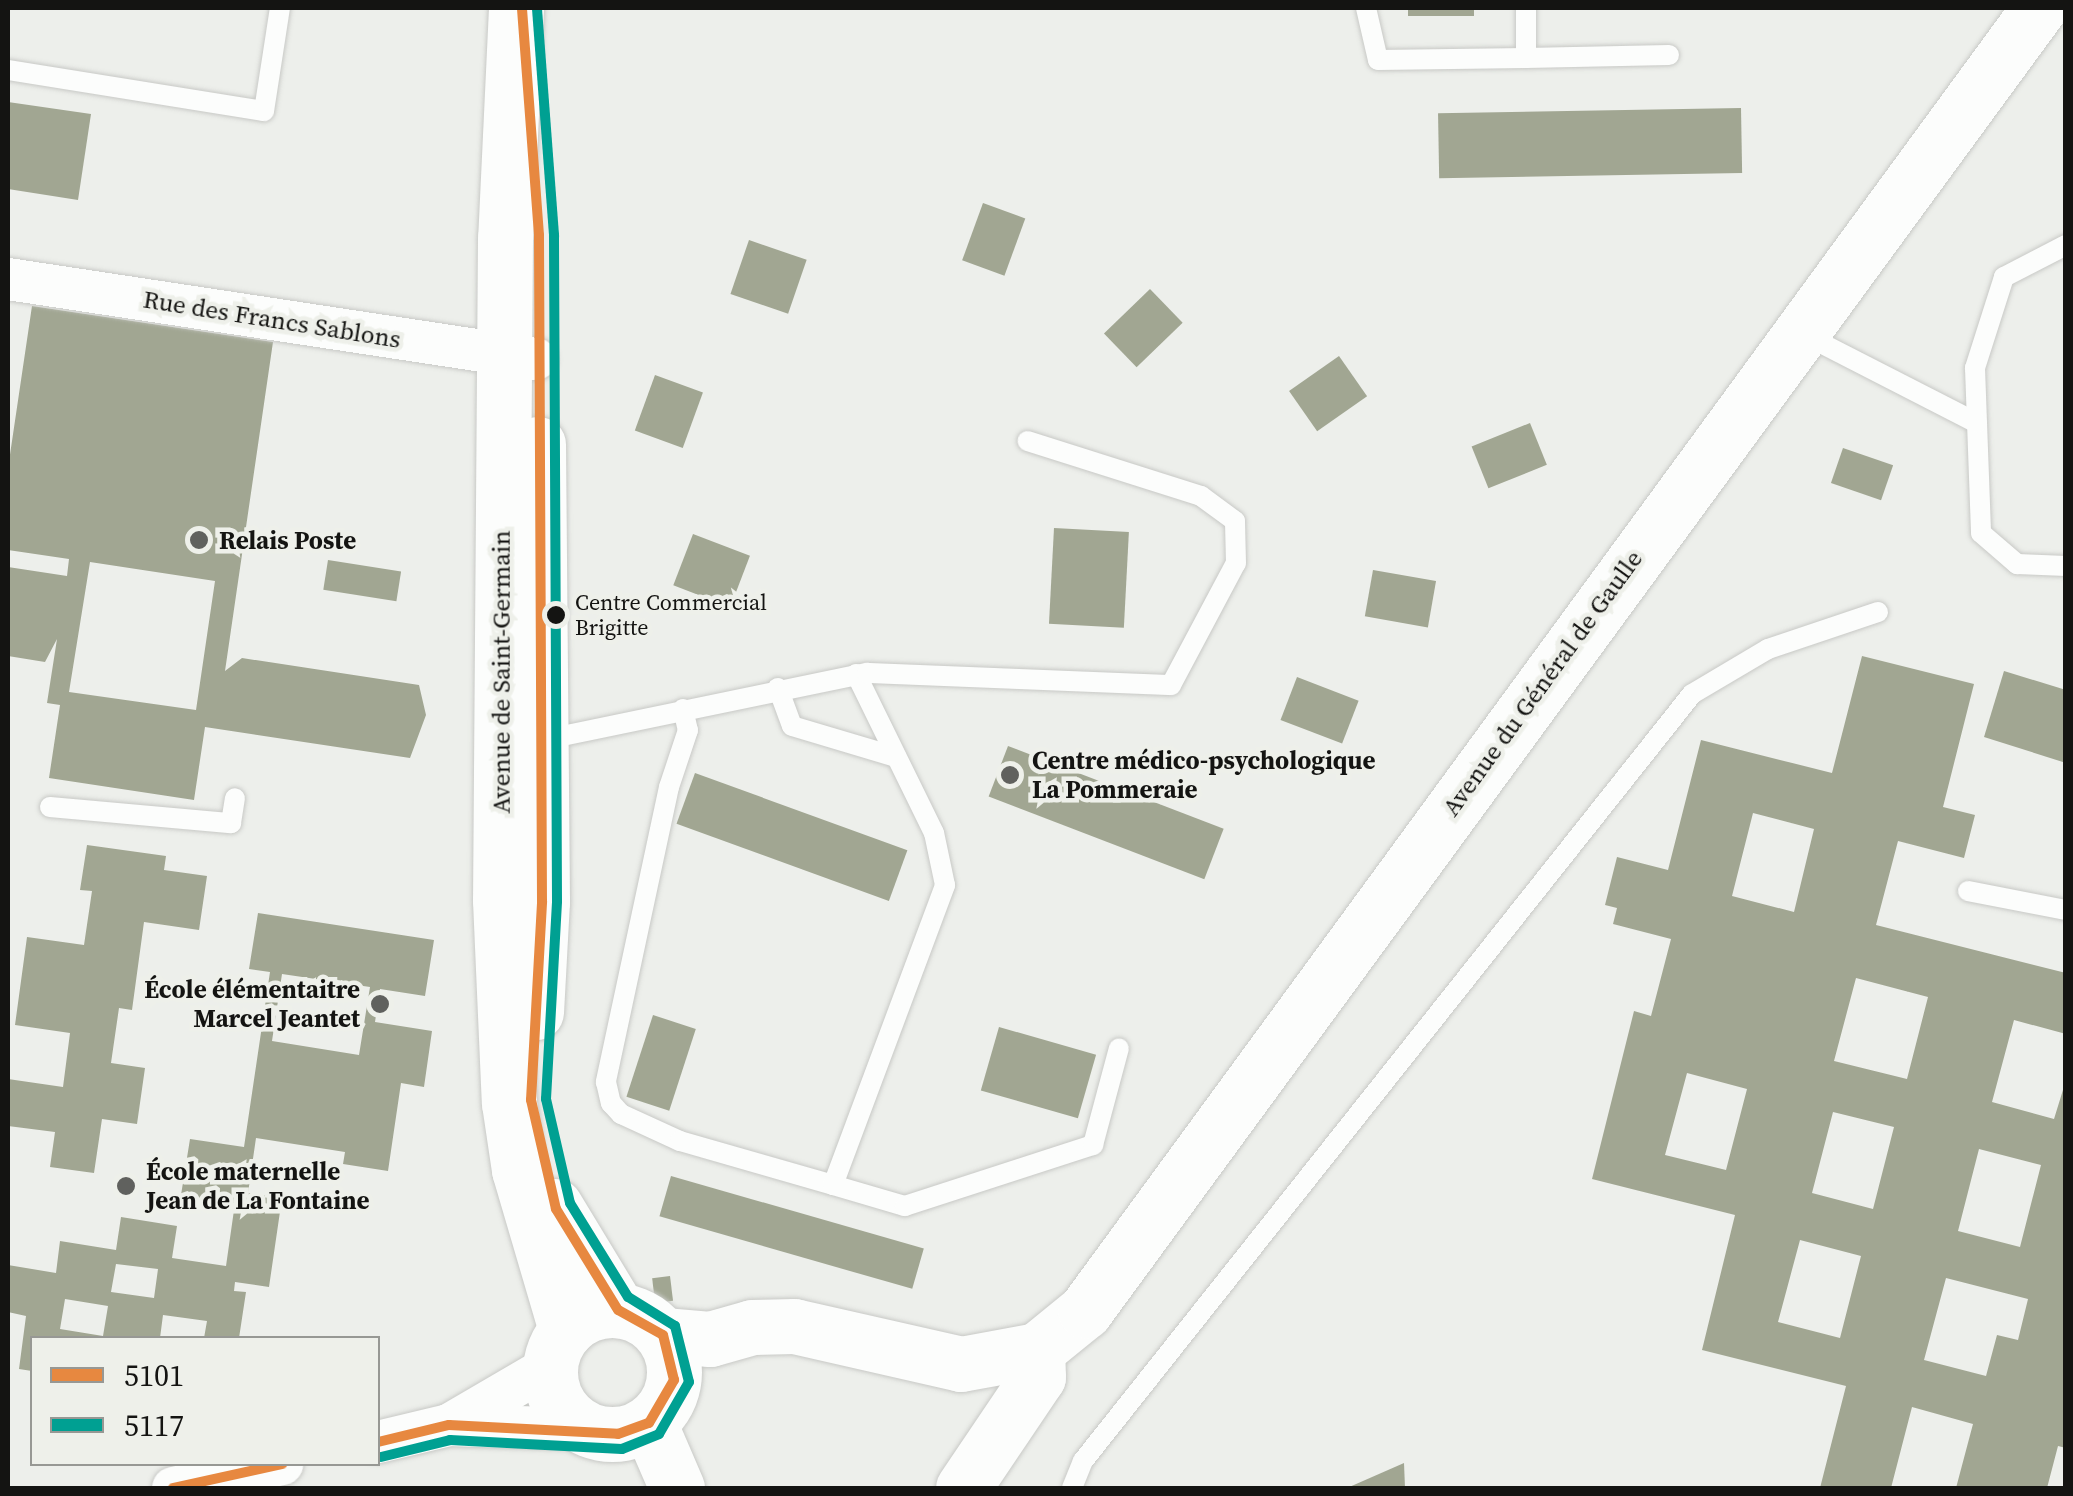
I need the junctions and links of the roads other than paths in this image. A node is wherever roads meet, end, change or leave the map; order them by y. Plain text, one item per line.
1 (280, 8) edge
2 (519, 8) edge
3 (1366, 8) edge
4 (1526, 8) edge
5 (2039, 8) edge
6 (1669, 55) dead end
7 (1526, 58) junction
8 (8, 70) edge
9 (2066, 245) edge
10 (8, 279) edge
11 (1798, 332) junction
12 (520, 357) junction
13 (1977, 423) junction
14 (1028, 442) dead end
15 (2066, 566) edge
16 (1878, 612) dead end
17 (856, 674) junction
18 (778, 688) junction
19 (683, 709) junction
20 (520, 742) junction
21 (896, 756) junction
22 (235, 798) dead end
23 (50, 806) dead end
24 (1968, 890) dead end
25 (2066, 910) edge
26 (1119, 1048) dead end
27 (832, 1185) junction
28 (558, 1348) junction
29 (1037, 1350) junction
30 (663, 1357) junction
31 (449, 1425) junction
32 (586, 1429) junction
33 (380, 1442) edge
34 (273, 1466) edge
35 (173, 1488) edge
36 (677, 1488) edge
37 (963, 1488) edge
38 (1072, 1488) edge

1 - 8 lane
2 - 12 main road, Avenue de Saint-Germain
3 - 7 lane
4 - 7 lane
5 - 11 main road, Avenue du Général de Gaulle
6 - 7 lane
9 - 13 lane
10 - 12 street, Rue des Francs Sablons
11 - 13 lane
11 - 29 main road, Avenue du Général de Gaulle
12 - 20 main road, Avenue de Saint-Germain
13 - 15 lane
14 - 17 lane
16 - 38 lane
17 - 18 lane
17 - 21 lane
18 - 19 lane
18 - 21 lane
19 - 20 lane
19 - 27 lane
20 - 28 main road, Avenue de Saint-Germain
20 - 30 main road, Avenue de Saint-Germain
21 - 27 lane
22 - 23 lane
24 - 25 lane
26 - 27 lane
28 - 30 main road
28 - 31 street
28 - 32 main road, Avenue de Saint-Germain
29 - 30 main road, Avenue du Général de Gaulle
29 - 37 main road
30 - 32 main road
30 - 36 main road, Avenue de Saint-Germain
31 - 32 street
31 - 33 street
34 - 35 street

